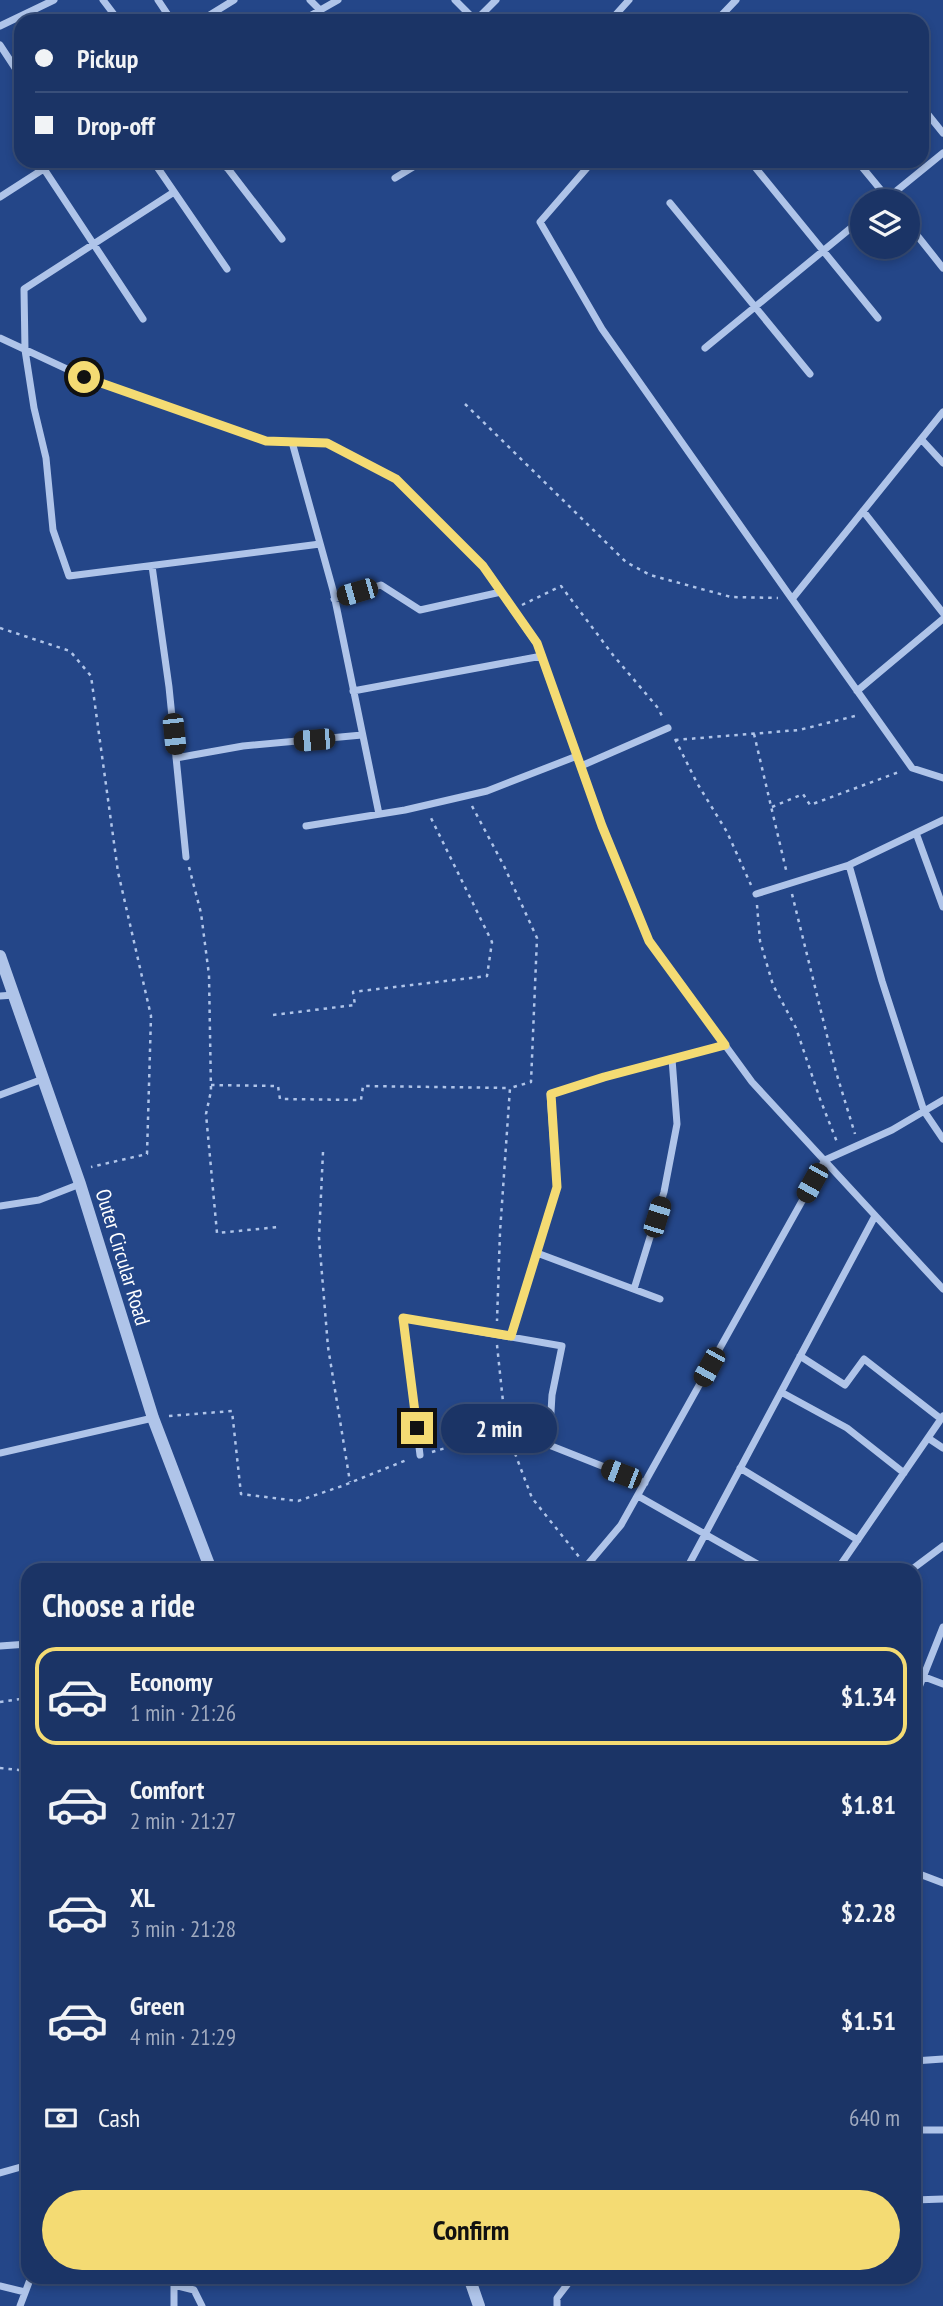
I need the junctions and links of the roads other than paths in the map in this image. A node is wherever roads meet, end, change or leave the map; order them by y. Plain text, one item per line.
1 (54, 0) edge
2 (103, 0) edge
3 (234, 0) edge
4 (310, 0) edge
5 (338, 0) edge
6 (454, 0) edge
7 (495, 0) edge
8 (629, 0) edge
9 (736, 0) edge
10 (320, 10) junction
11 (25, 14) edge
12 (114, 14) edge
13 (211, 14) edge
14 (313, 14) edge
15 (469, 14) edge
16 (482, 14) edge
17 (616, 14) edge
18 (723, 14) edge
19 (0, 46) edge
20 (14, 67) edge
21 (929, 116) edge
22 (943, 133) edge
23 (943, 153) edge
24 (929, 165) edge
25 (158, 168) edge
26 (227, 168) edge
27 (411, 168) edge
28 (587, 168) edge
29 (756, 168) edge
30 (862, 168) edge
31 (925, 168) edge
32 (44, 169) joint
33 (395, 178) dead end
34 (879, 189) edge
35 (900, 189) edge
36 (174, 192) junction
37 (0, 197) edge
38 (670, 203) dead end
39 (850, 229) edge
40 (282, 239) dead end
41 (920, 239) edge
42 (94, 244) junction
43 (823, 251) junction
44 (943, 268) edge
45 (227, 269) dead end
46 (755, 306) junction
47 (878, 318) dead end
48 (143, 319) dead end
49 (0, 338) edge
50 (705, 348) dead end
51 (25, 350) junction
52 (810, 374) dead end
53 (943, 412) edge
54 (921, 439) junction
55 (292, 442) junction
56 (943, 463) edge
57 (863, 511) junction
58 (320, 544) junction
59 (152, 566) junction
60 (501, 592) junction
61 (334, 599) junction
62 (792, 599) junction
63 (943, 613) edge
64 (943, 619) edge
65 (541, 656) junction
66 (353, 691) junction
67 (858, 691) junction
68 (668, 728) road end
69 (362, 735) junction
70 (577, 756) junction
71 (176, 758) junction
72 (581, 766) junction
73 (943, 778) edge
74 (379, 814) junction
75 (943, 820) edge
76 (306, 826) dead end
77 (916, 833) junction
78 (186, 857) road end
79 (849, 865) junction
80 (755, 894) road end
81 (943, 906) edge
82 (0, 956) edge
83 (14, 995) junction
84 (0, 996) edge
85 (725, 1045) junction
86 (671, 1059) junction
87 (43, 1079) junction
88 (0, 1095) edge
89 (943, 1100) edge
90 (924, 1111) junction
91 (943, 1139) edge
92 (825, 1160) junction
93 (80, 1184) junction
94 (0, 1206) edge
95 (875, 1216) junction
96 (537, 1253) junction
97 (634, 1289) junction
98 (943, 1289) edge
99 (660, 1299) dead end
100 (511, 1336) junction
101 (800, 1356) junction
102 (781, 1392) junction
103 (153, 1418) junction
104 (942, 1418) edge
105 (928, 1438) junction
106 (943, 1448) edge
107 (0, 1453) edge
108 (420, 1455) road end
109 (740, 1468) junction
110 (904, 1473) junction
111 (645, 1483) junction
112 (638, 1496) junction
113 (704, 1535) junction
114 (858, 1540) junction
115 (943, 1546) edge
116 (208, 1563) edge
117 (589, 1563) edge
118 (690, 1563) edge
119 (755, 1563) edge
120 (842, 1563) edge
121 (920, 1563) edge
122 (943, 1627) edge
123 (21, 1644) edge
124 (0, 1646) edge
125 (923, 1677) junction
126 (921, 1682) edge
127 (943, 1684) edge
128 (921, 1875) edge
129 (943, 1883) edge
130 (943, 2059) edge
131 (921, 2060) edge
132 (921, 2130) edge
133 (943, 2130) edge
134 (21, 2167) edge
135 (0, 2173) edge
136 (943, 2199) edge
137 (921, 2200) edge
138 (28, 2284) edge
139 (173, 2284) edge
140 (180, 2284) edge
141 (471, 2284) edge
142 (568, 2284) edge
143 (0, 2286) edge
144 (25, 2292) junction
145 (20, 2306) edge
146 (173, 2306) edge
147 (202, 2306) edge
148 (479, 2306) edge
149 (557, 2306) edge

1 - 11 street
2 - 12 street
3 - 13 street
4 - 10 street
5 - 10 street
6 - 15 street
7 - 16 street
8 - 17 street
9 - 18 street
10 - 14 street
19 - 20 street
21 - 22 street
23 - 24 street
25 - 36 street
26 - 40 street
27 - 33 street
28 - 62 street
29 - 43 street
30 - 34 street
31 - 35 street
32 - 37 street
32 - 42 street
36 - 42 street
36 - 45 street
38 - 46 street
39 - 43 street
41 - 44 street
42 - 48 street
42 - 51 street
43 - 46 street
43 - 47 street
46 - 50 street
46 - 52 street
49 - 51 street
51 - 55 street
51 - 59 street
53 - 54 street
54 - 56 street
54 - 57 street
55 - 58 street
55 - 60 street
57 - 62 street
57 - 63 street
58 - 59 street
58 - 61 street
59 - 71 street
60 - 61 street
60 - 65 street
61 - 66 street
62 - 67 street
64 - 67 street
65 - 66 street
65 - 70 street
66 - 69 street
67 - 73 street
68 - 72 street
69 - 71 street
69 - 74 street
70 - 72 street
70 - 74 street
71 - 78 street
72 - 85 street
74 - 76 street
75 - 77 street
77 - 79 street
77 - 81 street
79 - 80 street
79 - 90 street
82 - 83 street, Outer Circular Road
83 - 84 street
83 - 87 street, Outer Circular Road
85 - 86 street
85 - 92 street
86 - 96 street
86 - 97 street
87 - 88 street
87 - 93 street, Outer Circular Road
89 - 90 street
90 - 91 street
90 - 92 street
92 - 95 street
92 - 111 street
93 - 94 street
93 - 103 street, Outer Circular Road
95 - 98 street
95 - 101 street
96 - 97 street
96 - 100 street
97 - 99 street
100 - 108 street
100 - 111 street
101 - 102 street
101 - 104 street
102 - 109 street
102 - 110 street
103 - 107 street
103 - 116 street, Outer Circular Road
104 - 105 street
105 - 106 street
105 - 110 street
109 - 113 street
109 - 114 street
110 - 114 street
111 - 112 street
112 - 113 street
112 - 117 street
113 - 118 street
113 - 119 street
114 - 120 street
115 - 121 street
122 - 125 street
123 - 124 street
125 - 126 street
125 - 127 street
128 - 129 street
130 - 131 street
132 - 133 street
134 - 135 street
136 - 137 street
138 - 144 street
139 - 146 street
140 - 147 street
141 - 148 street
142 - 149 street
143 - 144 street
144 - 145 street

